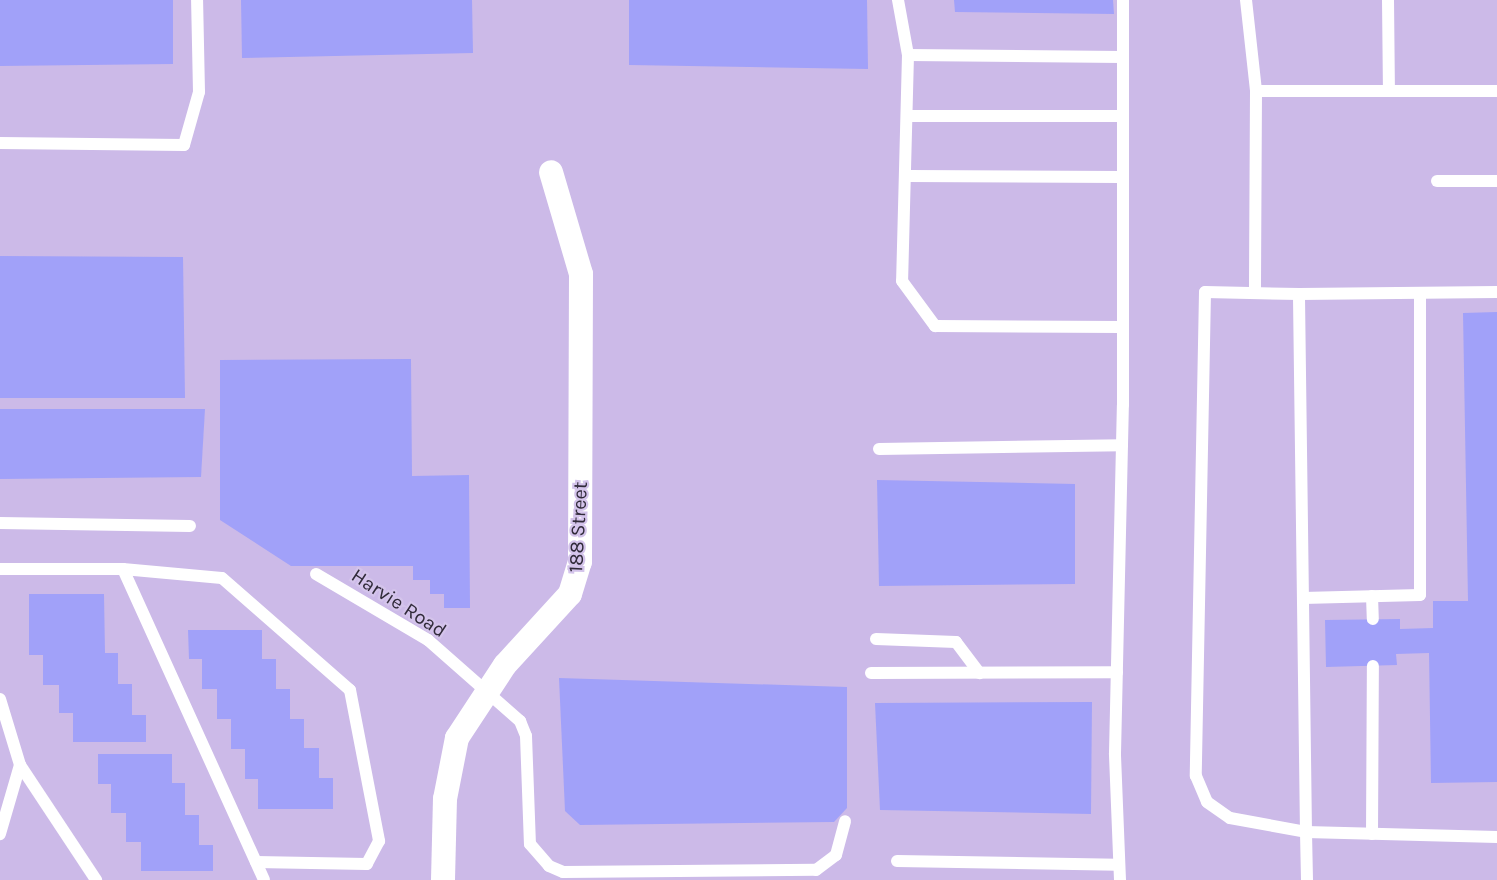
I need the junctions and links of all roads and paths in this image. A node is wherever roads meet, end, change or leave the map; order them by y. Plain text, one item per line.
1 (197, 0) edge
2 (898, 0) edge
3 (1123, 0) edge
4 (1246, 0) edge
5 (1388, 0) edge
6 (908, 55) junction
7 (1124, 57) junction
8 (1256, 91) junction
9 (1389, 91) junction
10 (1497, 91) edge
11 (908, 116) junction
12 (1122, 116) junction
13 (0, 143) edge
14 (551, 172) dead end
15 (908, 176) junction
16 (1121, 177) junction
17 (1437, 181) dead end
18 (1497, 181) edge
19 (1497, 292) edge
20 (1255, 293) junction
21 (1420, 293) junction
22 (1299, 294) junction
23 (1122, 327) junction
24 (1122, 445) junction
25 (879, 449) dead end
26 (0, 523) edge
27 (190, 526) dead end
28 (0, 569) edge
29 (123, 569) junction
30 (316, 574) dead end
31 (1372, 596) junction
32 (1303, 598) junction
33 (1373, 619) dead end
34 (876, 639) dead end
35 (1373, 666) dead end
36 (1117, 672) junction
37 (871, 673) dead end
38 (979, 673) junction
39 (487, 691) junction
40 (0, 699) edge
41 (20, 765) junction
42 (845, 821) dead end
43 (1306, 832) junction
44 (0, 834) edge
45 (1372, 834) junction
46 (1497, 837) edge
47 (897, 861) dead end
48 (256, 862) junction
49 (1117, 865) junction
50 (96, 880) edge
51 (264, 880) edge
52 (443, 880) edge
53 (1120, 880) edge
54 (1307, 880) edge

1 - 13 lane
2 - 6 lane
3 - 7 lane
4 - 8 lane
5 - 9 lane
6 - 7 lane
6 - 11 lane
7 - 12 lane
8 - 9 lane
8 - 20 lane
9 - 10 lane
11 - 12 lane
11 - 15 lane
12 - 16 lane
14 - 39 street, 188 Street
15 - 16 lane
15 - 23 lane
16 - 23 lane
17 - 18 lane
19 - 21 lane
20 - 22 lane
20 - 43 lane
21 - 22 lane
21 - 31 lane
22 - 32 lane
23 - 24 lane
24 - 25 lane
24 - 36 lane
26 - 27 lane
28 - 29 lane
29 - 48 lane
29 - 48 lane
30 - 39 lane, Harvie Road
31 - 32 lane
31 - 33 lane
32 - 43 lane
34 - 38 lane
35 - 45 lane
36 - 38 lane
36 - 49 lane
37 - 38 lane
39 - 42 lane, Harvie Road
39 - 52 street, 188 Street
40 - 41 lane
41 - 44 lane
41 - 50 lane
43 - 45 lane
43 - 54 lane
45 - 46 lane
47 - 49 lane
48 - 51 lane
49 - 53 lane

